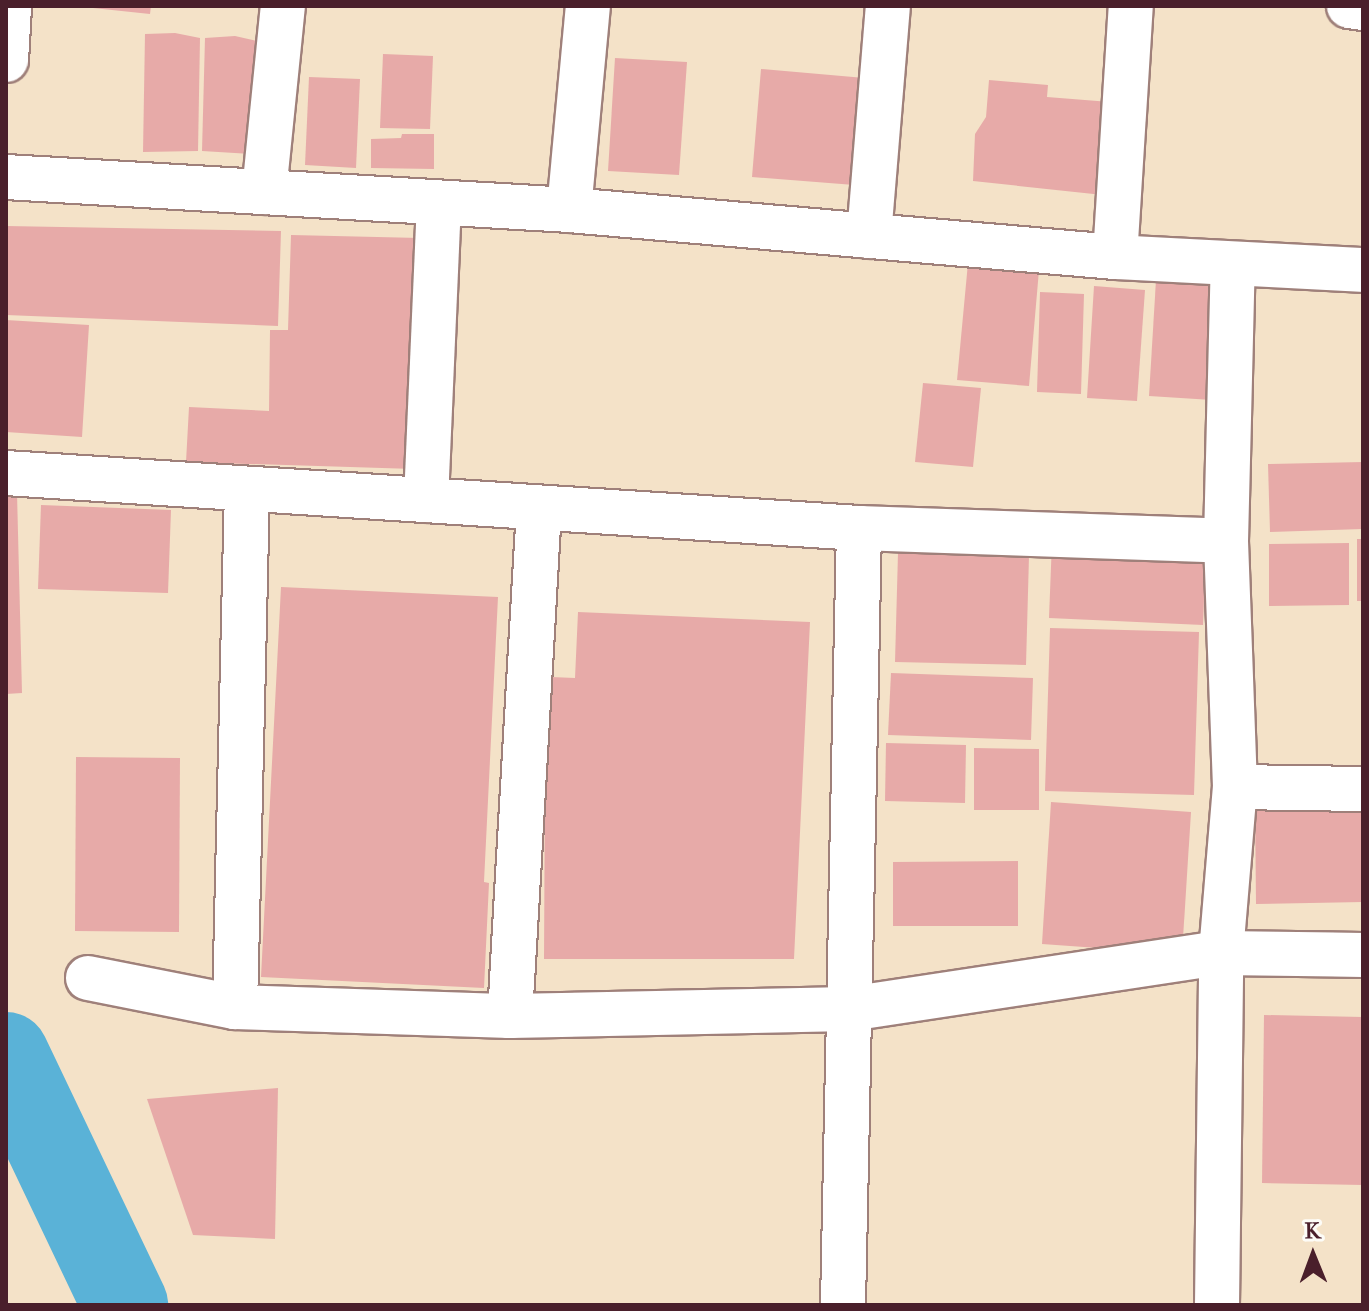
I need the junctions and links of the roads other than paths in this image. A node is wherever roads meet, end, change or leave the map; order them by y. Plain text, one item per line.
1 (9, 6) edge
2 (283, 6) edge
3 (588, 6) edge
4 (888, 6) edge
5 (1131, 6) edge
6 (1349, 6) edge
7 (1363, 8) edge
8 (6, 60) edge
9 (6, 177) edge
10 (264, 192) junction
11 (439, 204) junction
12 (569, 210) junction
13 (869, 236) junction
14 (1115, 257) junction
15 (1233, 264) junction
16 (1363, 270) edge
17 (6, 473) edge
18 (247, 489) junction
19 (426, 500) junction
20 (539, 508) junction
21 (859, 528) junction
22 (1226, 541) junction
23 (1235, 787) junction
24 (1363, 789) edge
25 (1221, 953) junction
26 (1363, 955) edge
27 (88, 978) dead end
28 (235, 1007) junction
29 (849, 1009) junction
30 (510, 1016) junction
31 (843, 1305) edge
32 (1217, 1305) edge

1 - 8 street
2 - 10 street
3 - 12 street
4 - 13 street
5 - 14 street
6 - 7 street
9 - 10 street
10 - 11 street
11 - 12 street
11 - 19 street
12 - 13 street
13 - 14 street
14 - 15 street
15 - 16 street
15 - 22 street
17 - 18 street
18 - 19 street
18 - 28 street
19 - 20 street
20 - 21 street
20 - 30 street
21 - 22 street
21 - 29 street
22 - 23 street
23 - 24 street
23 - 25 street
25 - 26 street
25 - 29 street
25 - 32 street
27 - 28 street
28 - 30 street
29 - 30 street
29 - 31 street

